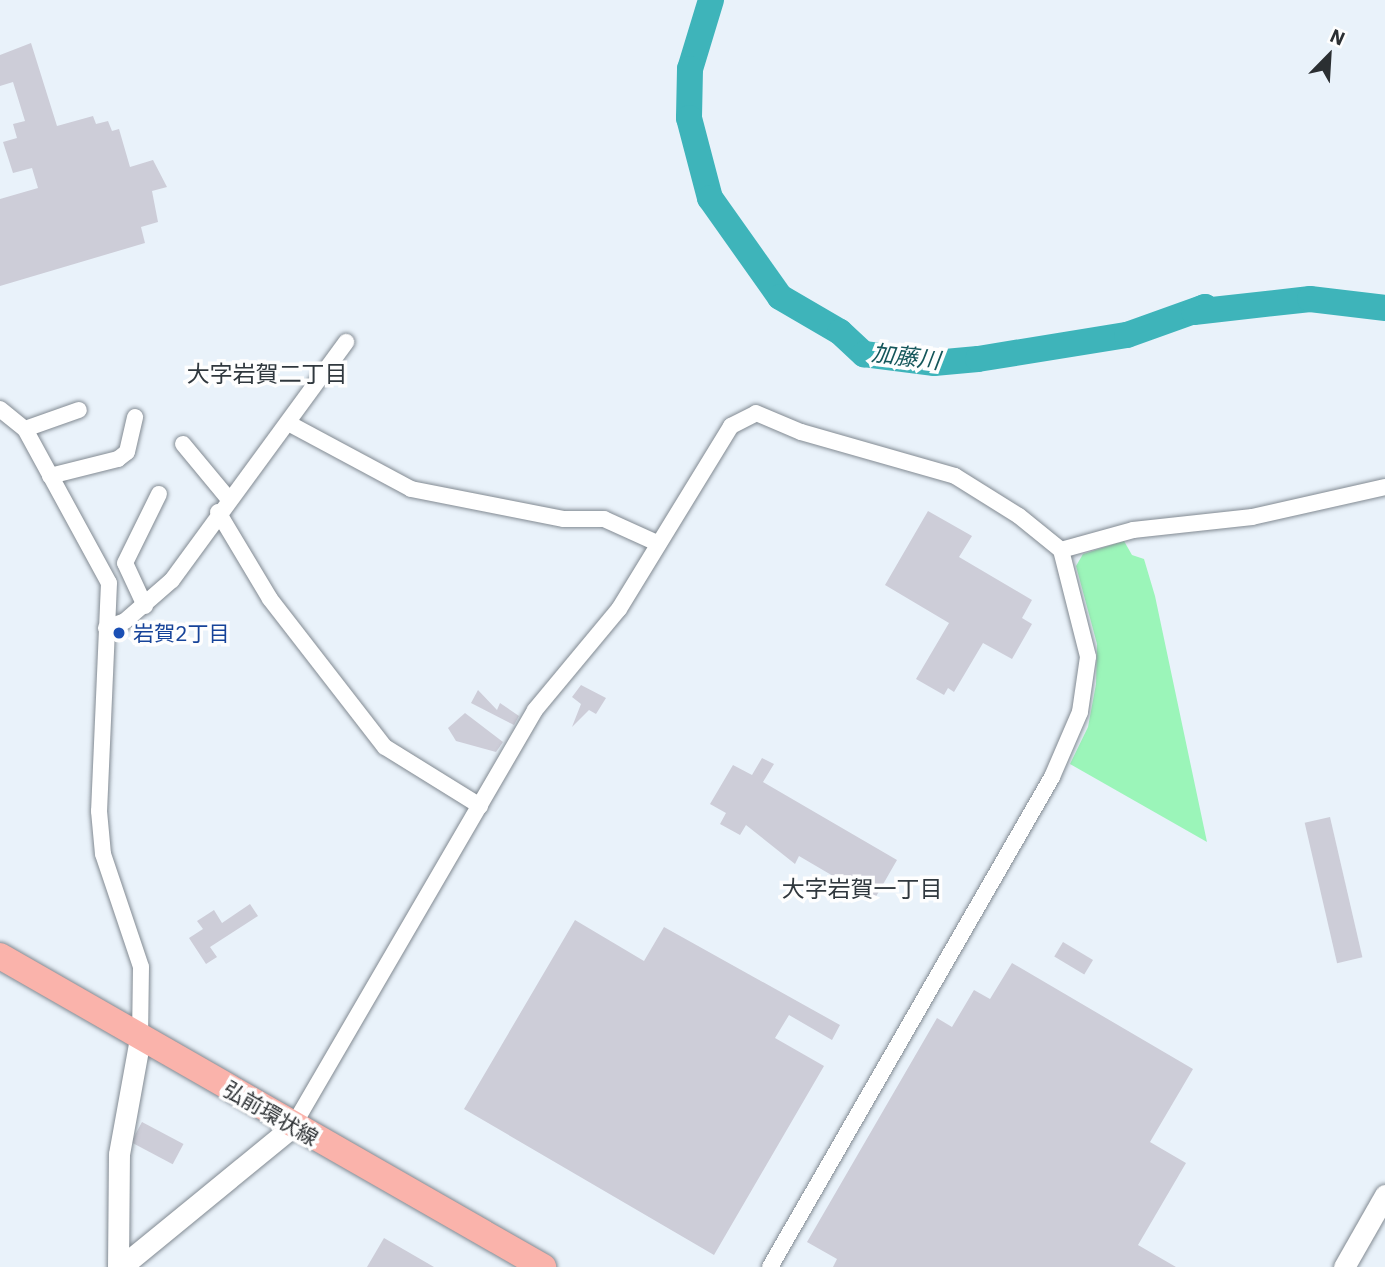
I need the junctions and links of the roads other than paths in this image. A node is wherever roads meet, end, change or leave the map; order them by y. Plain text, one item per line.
1 (346, 342) dead end
2 (0, 409) edge
3 (79, 410) dead end
4 (135, 417) dead end
5 (290, 424) junction
6 (25, 429) junction
7 (183, 444) dead end
8 (50, 476) junction
9 (1385, 487) edge
10 (159, 494) dead end
11 (223, 504) junction
12 (659, 544) junction
13 (1061, 550) junction
14 (145, 606) junction
15 (106, 628) junction
16 (480, 806) junction
17 (0, 957) edge
18 (140, 1038) junction
19 (293, 1126) junction
20 (1385, 1195) edge
21 (119, 1267) edge
22 (542, 1267) edge
23 (770, 1267) edge
24 (1344, 1267) edge

1 - 5 street
2 - 6 street
3 - 6 street
4 - 8 street
5 - 11 street
5 - 12 street
6 - 8 street
7 - 11 street
8 - 15 street
9 - 13 street
10 - 14 street
11 - 14 street
11 - 16 street
12 - 13 street
12 - 16 street
13 - 23 street
14 - 15 street
15 - 18 street
16 - 19 street
17 - 18 main road, 弘前環状線
18 - 19 main road, 弘前環状線
18 - 21 street
19 - 21 street
19 - 22 main road, 弘前環状線
20 - 24 street

